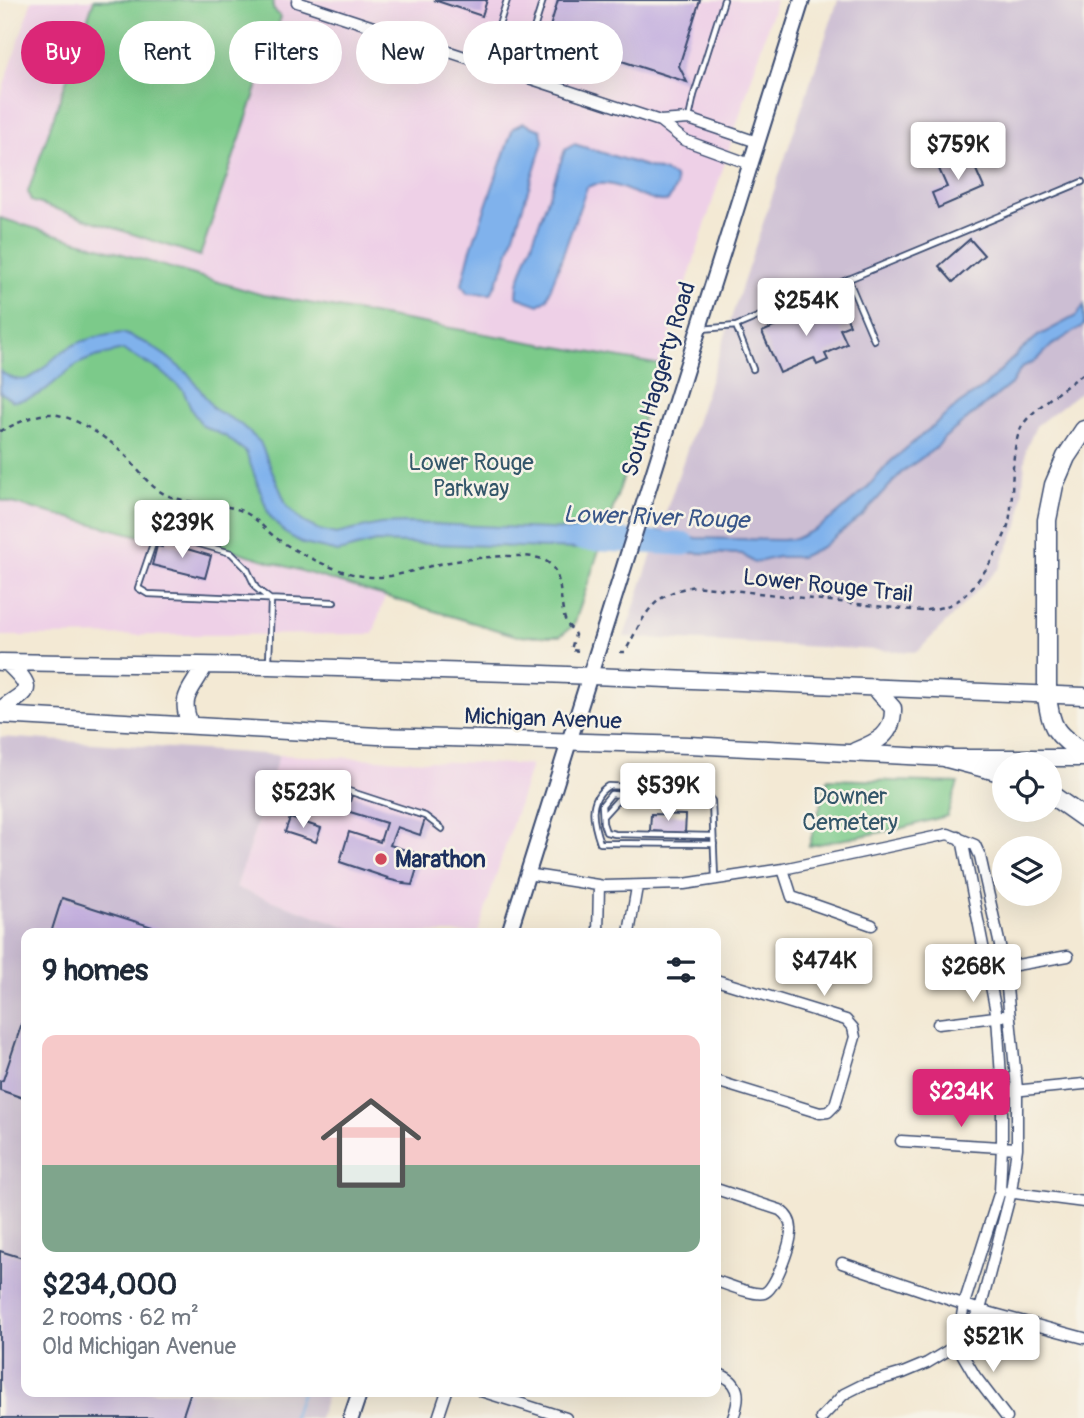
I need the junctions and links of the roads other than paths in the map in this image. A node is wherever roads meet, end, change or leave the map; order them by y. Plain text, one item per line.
1 (298, 0) edge
2 (507, 0) edge
3 (543, 0) edge
4 (724, 0) edge
5 (802, 0) edge
6 (500, 21) edge
7 (536, 21) edge
8 (463, 55) edge
9 (550, 84) edge
10 (689, 119) junction
11 (660, 121) junction
12 (757, 142) junction
13 (750, 164) junction
14 (1082, 182) dead end
15 (848, 279) junction
16 (736, 326) junction
17 (698, 329) junction
18 (874, 340) dead end
19 (753, 369) dead end
20 (1084, 430) edge
21 (271, 600) junction
22 (334, 602) dead end
23 (4, 663) edge
24 (204, 666) junction
25 (269, 666) junction
26 (590, 676) junction
27 (874, 687) junction
28 (1046, 695) junction
29 (1084, 696) edge
30 (0, 710) edge
31 (0, 715) edge
32 (190, 724) junction
33 (569, 742) junction
34 (853, 752) junction
35 (1084, 753) edge
36 (947, 758) junction
37 (1084, 758) edge
38 (992, 770) edge
39 (324, 783) dead end
40 (639, 788) junction
41 (1062, 802) edge
42 (1084, 818) edge
43 (442, 828) dead end
44 (714, 836) junction
45 (958, 838) junction
46 (714, 844) junction
47 (783, 869) junction
48 (527, 874) junction
49 (715, 880) junction
50 (599, 885) junction
51 (637, 887) junction
52 (872, 925) dead end
53 (511, 928) edge
54 (598, 928) edge
55 (630, 928) edge
56 (1068, 956) dead end
57 (1005, 968) junction
58 (988, 970) junction
59 (721, 982) edge
60 (1010, 1015) junction
61 (997, 1017) junction
62 (939, 1024) dead end
63 (721, 1083) edge
64 (1084, 1084) edge
65 (1017, 1089) junction
66 (1002, 1092) junction
67 (901, 1141) dead end
68 (1002, 1146) junction
69 (1017, 1148) junction
70 (721, 1191) edge
71 (1000, 1191) junction
72 (1011, 1192) junction
73 (1084, 1202) edge
74 (842, 1263) dead end
75 (721, 1282) edge
76 (964, 1304) junction
77 (980, 1310) junction
78 (1084, 1338) edge
79 (957, 1345) junction
80 (721, 1376) edge
81 (358, 1397) edge
82 (445, 1397) edge
83 (500, 1397) edge
84 (351, 1418) edge
85 (438, 1418) edge
86 (566, 1418) edge
87 (733, 1418) edge
88 (821, 1418) edge
89 (1007, 1418) edge

1 - 8 street
2 - 6 lane
3 - 7 lane
4 - 10 lane
5 - 12 main road, South Haggerty Road
9 - 11 street
10 - 11 street
10 - 12 street
11 - 13 street
12 - 13 main road, South Haggerty Road
13 - 17 main road, South Haggerty Road
14 - 15 lane
15 - 16 lane
15 - 18 lane
16 - 17 lane
16 - 19 lane
17 - 26 main road, South Haggerty Road
20 - 28 highway
21 - 21 lane
21 - 22 lane
21 - 25 lane
23 - 24 main road, Michigan Avenue
23 - 30 main road
24 - 25 main road, Michigan Avenue
24 - 32 main road
25 - 26 main road, Michigan Avenue
26 - 27 main road, Michigan Avenue
26 - 33 main road, South Haggerty Road
27 - 28 main road, Michigan Avenue
27 - 34 main road
28 - 29 main road, Michigan Avenue
28 - 35 highway
31 - 32 main road, Michigan Avenue
32 - 33 main road, Michigan Avenue
33 - 34 main road, Michigan Avenue
33 - 48 main road, South Haggerty Road
34 - 36 main road, Michigan Avenue
36 - 37 main road, Michigan Avenue
36 - 38 highway
39 - 43 lane
40 - 44 lane
40 - 44 lane
40 - 46 lane
41 - 42 highway
44 - 46 lane
45 - 47 street
45 - 57 street
45 - 58 street
46 - 49 lane
47 - 49 street
47 - 52 street
48 - 50 street
48 - 53 main road, South Haggerty Road
49 - 51 street
50 - 51 street
50 - 54 street
51 - 55 street
56 - 57 street
57 - 58 street
57 - 60 street
58 - 61 street
59 - 63 street
60 - 61 street
60 - 65 street
61 - 62 street
61 - 66 street
64 - 65 street
65 - 66 street
65 - 69 street
66 - 68 street
67 - 68 street
68 - 69 street
68 - 71 street
69 - 72 street
70 - 75 street
71 - 72 street
71 - 76 street
72 - 73 street
72 - 77 street
74 - 76 street
76 - 77 street
76 - 79 street
77 - 78 street
77 - 79 street
79 - 88 street
79 - 89 street
80 - 87 street
81 - 84 main road
82 - 85 street
83 - 86 street

